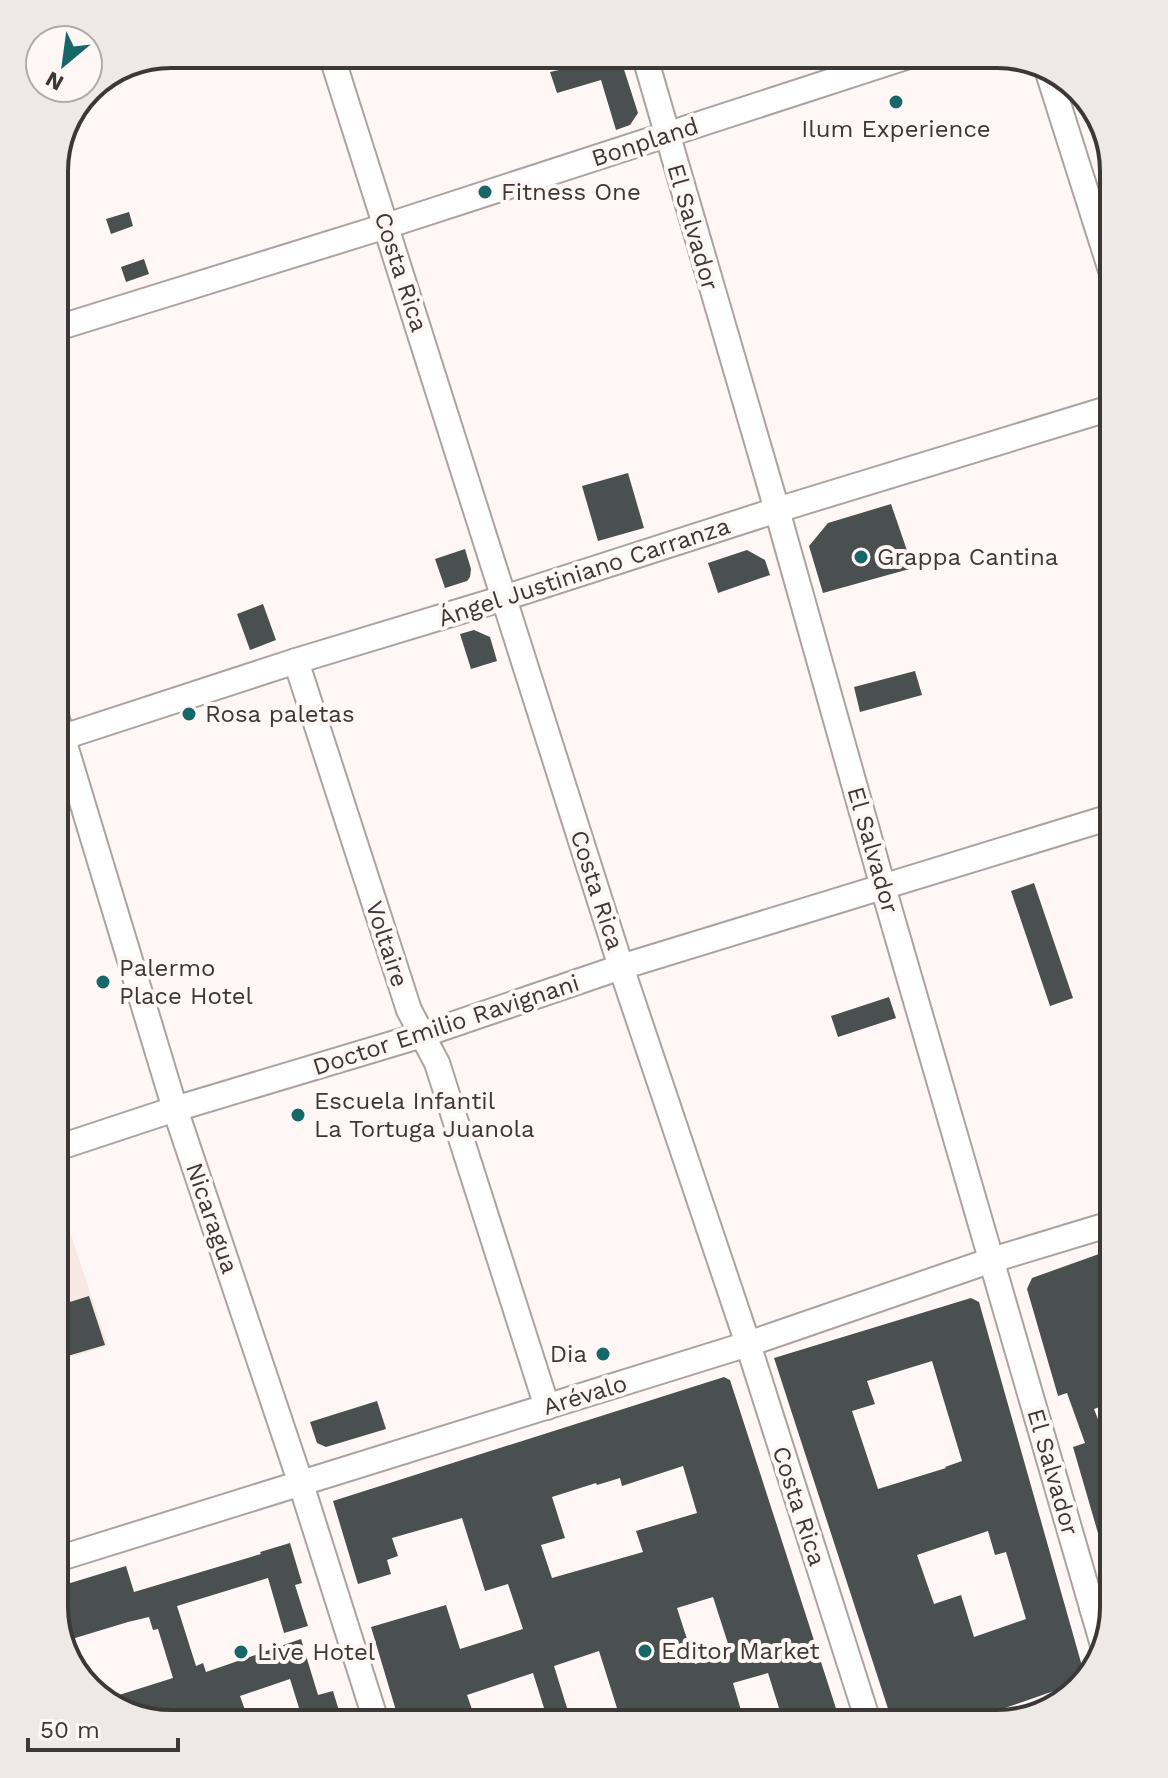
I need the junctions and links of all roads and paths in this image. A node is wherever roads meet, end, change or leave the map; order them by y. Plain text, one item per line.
1 (335, 68) edge
2 (648, 68) edge
3 (872, 68) edge
4 (1052, 84) edge
5 (666, 135) junction
6 (386, 226) junction
7 (1100, 236) edge
8 (68, 325) edge
9 (1100, 411) edge
10 (777, 510) junction
11 (504, 598) junction
12 (296, 661) junction
13 (68, 735) edge
14 (68, 770) edge
15 (1100, 820) edge
16 (883, 887) junction
17 (621, 967) junction
18 (422, 1035) junction
19 (175, 1109) junction
20 (68, 1144) edge
21 (1100, 1227) edge
22 (992, 1260) junction
23 (748, 1344) junction
24 (547, 1407) junction
25 (301, 1484) junction
26 (68, 1556) edge
27 (1100, 1601) edge
28 (1092, 1608) junction
29 (1098, 1627) edge
30 (373, 1710) edge
31 (865, 1710) edge

1 - 6 street, Costa Rica
2 - 5 street, El Salvador
3 - 5 street, Bonpland
4 - 7 street
5 - 6 street, Bonpland
5 - 10 street, El Salvador
6 - 8 street, Bonpland
6 - 11 street, Costa Rica
9 - 10 street, Ángel Justiniano Carranza
10 - 11 street, Ángel Justiniano Carranza
10 - 16 street, El Salvador
11 - 12 street, Ángel Justiniano Carranza
11 - 17 street, Costa Rica
12 - 13 street, Ángel Justiniano Carranza
12 - 18 street, Voltaire
14 - 19 street, Nicaragua
15 - 16 street, Doctor Emilio Ravignani
16 - 17 street, Doctor Emilio Ravignani
16 - 22 street, El Salvador
17 - 18 street, Doctor Emilio Ravignani
17 - 23 street, Costa Rica
18 - 19 street, Doctor Emilio Ravignani
18 - 24 street, Voltaire
19 - 20 street, Doctor Emilio Ravignani
19 - 25 street, Nicaragua
21 - 22 street, Arévalo
22 - 23 street, Arévalo
22 - 28 street, El Salvador
23 - 24 street, Arévalo
23 - 31 street, Costa Rica
24 - 25 street, Arévalo
25 - 26 street, Arévalo
25 - 30 street, Nicaragua
27 - 28 street
28 - 29 street, El Salvador

